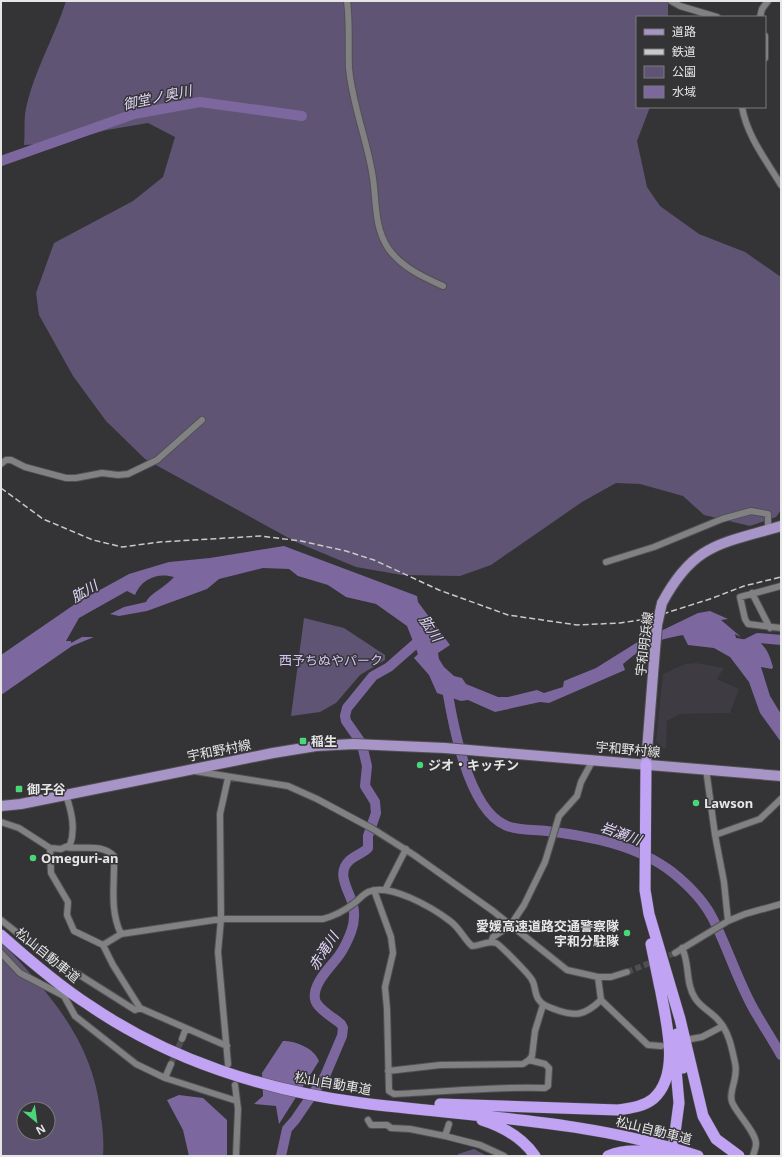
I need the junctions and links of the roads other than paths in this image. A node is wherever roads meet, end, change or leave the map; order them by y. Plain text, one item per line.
1 (347, 1) edge
2 (671, 1) edge
3 (768, 1) edge
4 (714, 16) edge
5 (760, 16) edge
6 (742, 108) edge
7 (781, 185) edge
8 (443, 286) dead end
9 (202, 420) dead end
10 (3, 461) edge
11 (781, 526) edge
12 (768, 530) junction
13 (606, 562) dead end
14 (781, 587) edge
15 (752, 593) junction
16 (770, 628) junction
17 (781, 628) edge
18 (593, 760) junction
19 (646, 764) junction
20 (707, 769) junction
21 (189, 770) junction
22 (781, 776) edge
23 (228, 778) junction
24 (66, 794) junction
25 (781, 799) edge
26 (1, 806) edge
27 (1, 822) edge
28 (714, 835) junction
29 (66, 847) junction
30 (50, 848) junction
31 (406, 849) junction
32 (374, 890) junction
33 (385, 890) junction
34 (643, 890) junction
35 (781, 904) edge
36 (221, 919) junction
37 (1, 920) edge
38 (726, 922) junction
39 (510, 926) junction
40 (121, 934) junction
41 (1, 935) edge
42 (491, 942) junction
43 (657, 944) junction
44 (103, 945) junction
45 (682, 948) junction
46 (1, 953) edge
47 (674, 953) tunnel mouth
48 (627, 972) tunnel mouth
49 (598, 976) junction
50 (659, 982) junction
51 (601, 1000) junction
52 (543, 1005) junction
53 (140, 1008) junction
54 (723, 1026) junction
55 (186, 1028) junction
56 (182, 1039) tunnel mouth
57 (691, 1039) dead end
58 (227, 1046) junction
59 (661, 1046) dead end
60 (529, 1060) junction
61 (171, 1064) tunnel mouth
62 (228, 1064) dead end
63 (388, 1070) junction
64 (165, 1078) junction
65 (235, 1085) dead end
66 (450, 1092) junction
67 (237, 1101) junction
68 (354, 1101) junction
69 (450, 1101) dead end
70 (462, 1113) junction
71 (368, 1120) dead end
72 (449, 1124) dead end
73 (446, 1136) junction
74 (236, 1156) edge
75 (504, 1156) edge
76 (535, 1156) edge
77 (608, 1156) edge
78 (673, 1156) edge
79 (698, 1156) edge
80 (739, 1156) edge
81 (753, 1156) edge

1 - 8 street
2 - 4 street
3 - 5 street
6 - 7 street
9 - 10 street
11 - 12 main road, 宇和明浜線
12 - 13 street
12 - 19 main road, 宇和明浜線, bridge
14 - 15 street
15 - 16 street
15 - 16 street
16 - 17 street
18 - 19 main road, 宇和野村線
18 - 21 main road, 宇和野村線
18 - 39 street
19 - 20 main road, 宇和野村線
19 - 34 highway
20 - 22 main road, 宇和野村線
20 - 28 street
21 - 23 street
21 - 24 main road, 宇和野村線
23 - 31 street
23 - 36 street
24 - 26 main road, 宇和野村線
24 - 29 street
25 - 28 street
27 - 30 street
28 - 38 street
29 - 30 street
29 - 40 street
30 - 44 street
31 - 33 street
31 - 39 street
32 - 33 street
32 - 36 street
32 - 63 street
33 - 42 street
34 - 43 highway
34 - 50 highway
35 - 38 street
36 - 40 street
36 - 58 street
37 - 53 street
38 - 45 street
39 - 42 street
39 - 49 street
40 - 44 street
41 - 68 highway, 松山自動車道
42 - 52 street
43 - 50 highway
43 - 80 highway
44 - 53 street
45 - 47 street
45 - 54 street
46 - 64 street
48 - 49 street
49 - 51 street
50 - 68 highway
51 - 52 street
51 - 59 street
52 - 60 street
53 - 55 street
54 - 57 street
54 - 81 street
55 - 56 street
55 - 58 street
58 - 62 street
60 - 63 street
60 - 66 street
61 - 64 street
63 - 66 street
64 - 67 street
65 - 67 street
66 - 69 street
67 - 74 street
68 - 70 highway, 松山自動車道
70 - 76 highway
70 - 79 highway, 松山自動車道
71 - 73 street
72 - 73 street
73 - 75 street
77 - 78 highway

